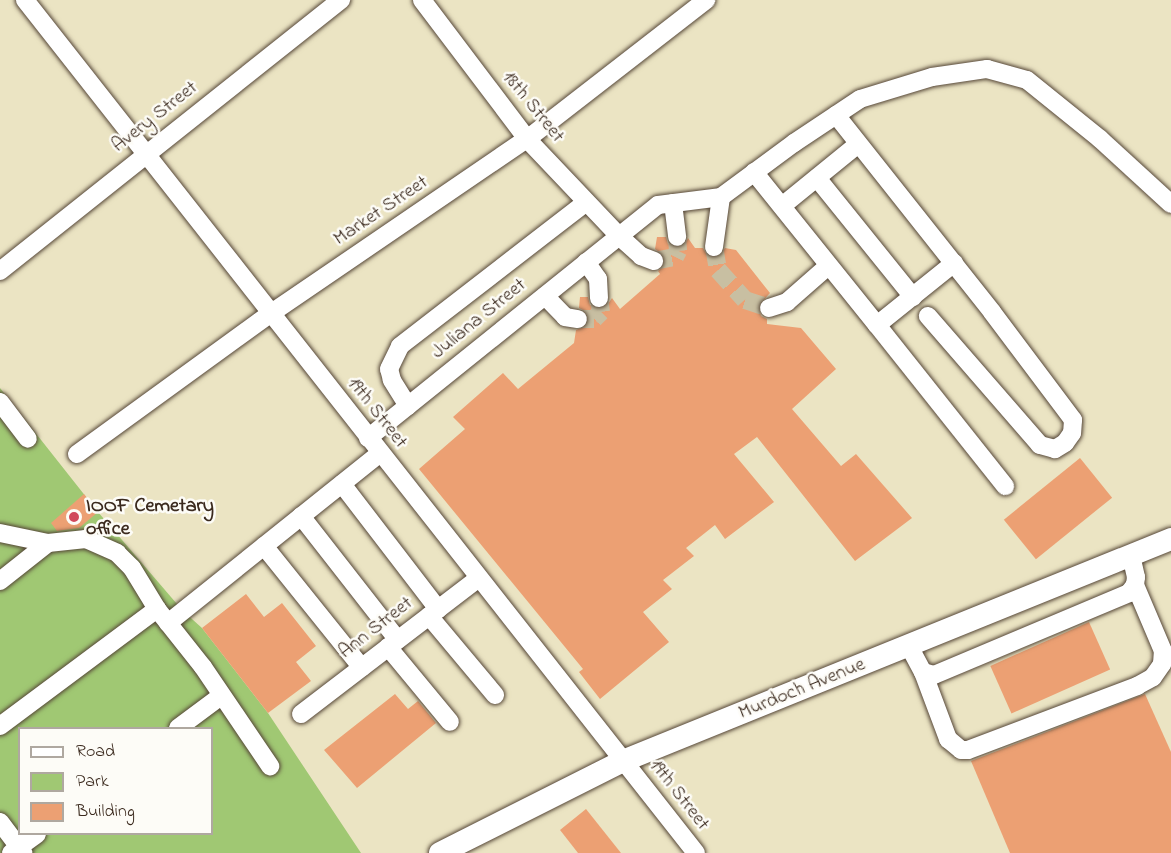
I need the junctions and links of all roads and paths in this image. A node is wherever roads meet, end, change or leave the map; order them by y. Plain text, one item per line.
1 (25, 0) edge
2 (341, 0) edge
3 (422, 0) edge
4 (706, 0) edge
5 (836, 115) junction
6 (527, 139) junction
7 (857, 145) junction
8 (145, 153) junction
9 (754, 172) junction
10 (817, 178) junction
11 (721, 197) junction
12 (586, 201) junction
13 (673, 203) junction
14 (1171, 204) edge
15 (782, 206) junction
16 (619, 236) junction
17 (676, 237) tunnel mouth
18 (714, 247) tunnel mouth
19 (654, 261) dead end
20 (586, 262) junction
21 (954, 263) junction
22 (828, 267) junction
23 (0, 271) edge
24 (544, 296) junction
25 (913, 297) junction
26 (599, 298) tunnel mouth
27 (769, 308) dead end
28 (270, 314) junction
29 (928, 316) dead end
30 (578, 319) dead end
31 (877, 325) junction
32 (0, 402) edge
33 (408, 406) junction
34 (368, 438) junction
35 (28, 439) dead end
36 (380, 453) junction
37 (77, 454) dead end
38 (342, 484) junction
39 (1005, 486) dead end
40 (301, 516) junction
41 (0, 533) edge
42 (1171, 539) edge
43 (48, 543) junction
44 (264, 546) junction
45 (1131, 556) junction
46 (479, 578) junction
47 (0, 581) edge
48 (1135, 585) junction
49 (434, 613) junction
50 (162, 616) junction
51 (393, 643) junction
52 (909, 646) junction
53 (362, 668) junction
54 (923, 672) junction
55 (495, 694) dead end
56 (221, 696) junction
57 (301, 714) dead end
58 (450, 722) dead end
59 (0, 726) edge
60 (181, 727) edge
61 (623, 761) junction
62 (270, 766) dead end
63 (0, 822) edge
64 (36, 835) edge
65 (18, 851) edge
66 (440, 853) edge
67 (696, 853) edge

1 - 8 street, 19th Street
2 - 8 street, Avery Street
3 - 6 street, 18th Street
4 - 6 street, Market Street
5 - 7 street
5 - 9 street
5 - 14 street
6 - 12 street, 18th Street
6 - 28 street, Market Street
7 - 10 street
7 - 21 street
8 - 23 street, Avery Street
8 - 28 street, 19th Street
9 - 11 street
9 - 15 street
10 - 15 street
10 - 25 street
11 - 13 street, Juliana Street
11 - 18 street
12 - 16 street, 18th Street
12 - 33 street
13 - 16 street, Juliana Street
13 - 17 street
15 - 22 street
16 - 19 street, 18th Street
16 - 20 street, Juliana Street
20 - 24 street, Juliana Street
20 - 26 street
21 - 25 street
21 - 29 street
22 - 27 street
22 - 31 street
24 - 30 street
24 - 33 street, Juliana Street
25 - 31 street
28 - 34 street, 19th Street
28 - 37 street, Market Street
31 - 39 street
32 - 35 street
33 - 34 street, Juliana Street
34 - 36 street, 19th Street
36 - 38 street
36 - 46 street, 19th Street
38 - 40 street
38 - 49 street
40 - 44 street
40 - 51 street
41 - 43 street
42 - 45 main road, Murdoch Avenue
43 - 47 street
43 - 50 street
44 - 50 street
44 - 53 street
45 - 48 street
45 - 52 main road, Murdoch Avenue
46 - 49 street, Ann Street
46 - 61 street, 19th Street
48 - 54 street
48 - 54 street
49 - 51 street, Ann Street
49 - 55 street
50 - 56 street
50 - 59 street
51 - 53 street, Ann Street
51 - 58 street
52 - 54 street
52 - 61 main road, Murdoch Avenue
53 - 57 street, Ann Street
56 - 60 street
56 - 62 street
61 - 66 main road, Murdoch Avenue
61 - 67 street, 19th Street
63 - 65 street
64 - 65 street

